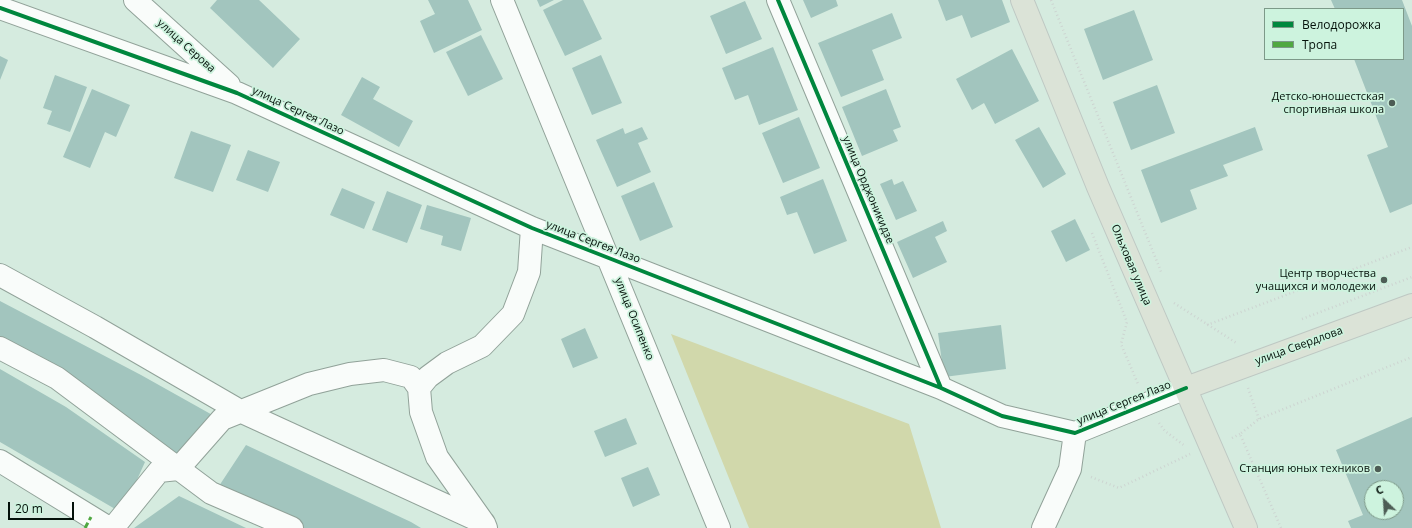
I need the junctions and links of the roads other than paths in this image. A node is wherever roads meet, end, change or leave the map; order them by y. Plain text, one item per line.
1 (135, 0) edge
2 (502, 0) edge
3 (778, 0) edge
4 (1022, 0) edge
5 (0, 8) edge
6 (237, 93) junction
7 (532, 228) junction
8 (609, 258) junction
9 (0, 275) edge
10 (1412, 305) edge
11 (0, 348) edge
12 (420, 388) junction
13 (941, 388) junction
14 (1186, 388) junction
15 (240, 411) junction
16 (1075, 433) junction
17 (0, 461) edge
18 (178, 469) junction
19 (485, 525) edge
20 (109, 528) edge
21 (113, 528) edge
22 (292, 528) edge
23 (719, 528) edge
24 (1043, 528) edge
25 (1246, 528) edge

1 - 6 street, улица Серова
2 - 8 street, улица Осипенко
3 - 13 street, улица Орджоникидзе
4 - 14 main road, Ольховая улица
5 - 6 street, улица Сергея Лазо
6 - 7 street, улица Сергея Лазо
7 - 8 street, улица Сергея Лазо
7 - 12 street
8 - 13 street, улица Сергея Лазо
8 - 23 street, улица Осипенко
9 - 15 street
10 - 14 main road, улица Свердлова
11 - 18 street
12 - 15 street
12 - 19 street
13 - 16 street, улица Сергея Лазо
14 - 16 street, улица Сергея Лазо
14 - 25 main road, Ольховая улица
15 - 18 street
15 - 19 street
16 - 24 street
17 - 20 street
18 - 21 street
18 - 22 street

